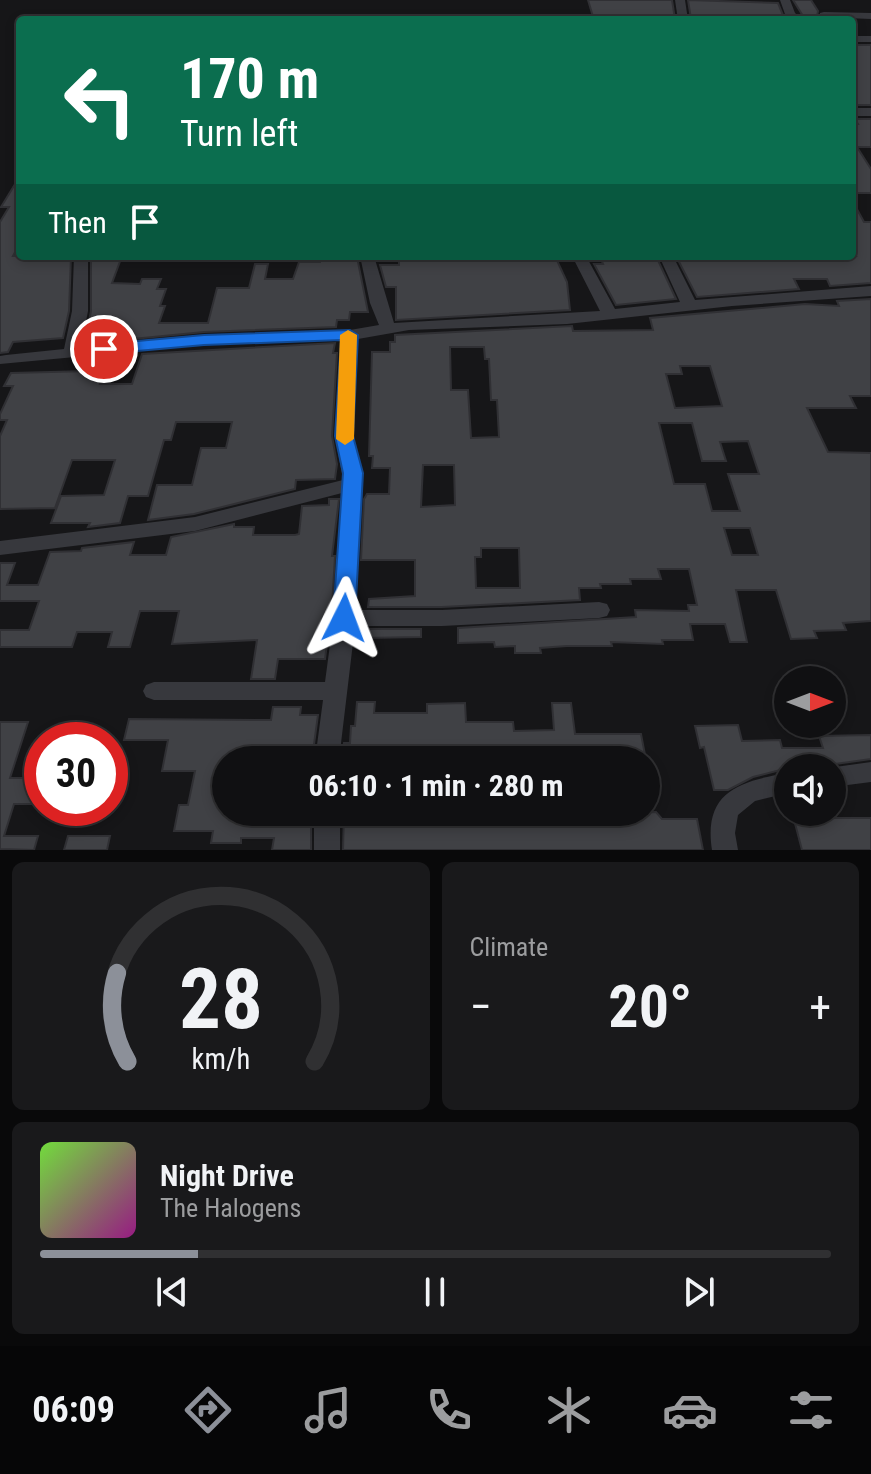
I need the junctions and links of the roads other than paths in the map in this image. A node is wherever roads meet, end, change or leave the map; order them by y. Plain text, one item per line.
1 (825, 0) edge
2 (824, 15) joint
3 (871, 16) edge
4 (81, 260) edge
5 (368, 260) edge
6 (581, 260) edge
7 (668, 260) edge
8 (871, 291) edge
9 (689, 305) junction
10 (610, 315) junction
11 (387, 325) junction
12 (350, 335) junction
13 (72, 352) junction
14 (2, 364) edge
15 (352, 484) junction
16 (0, 548) edge
17 (599, 610) dead end
18 (344, 618) junction
19 (154, 691) dead end
20 (336, 691) junction
21 (329, 746) edge
22 (871, 772) edge
23 (846, 775) edge
24 (774, 786) edge
25 (327, 826) edge
26 (327, 850) edge
27 (725, 850) edge

1 - 2 street
2 - 3 street
4 - 13 street
5 - 11 street
6 - 10 street
7 - 9 street
8 - 9 street
9 - 10 street
10 - 11 street
11 - 12 street
12 - 13 street
12 - 15 street
13 - 14 street
15 - 16 street
15 - 18 street
17 - 18 street
18 - 20 street
19 - 20 street
20 - 21 street
22 - 23 street
24 - 27 street
25 - 26 street

